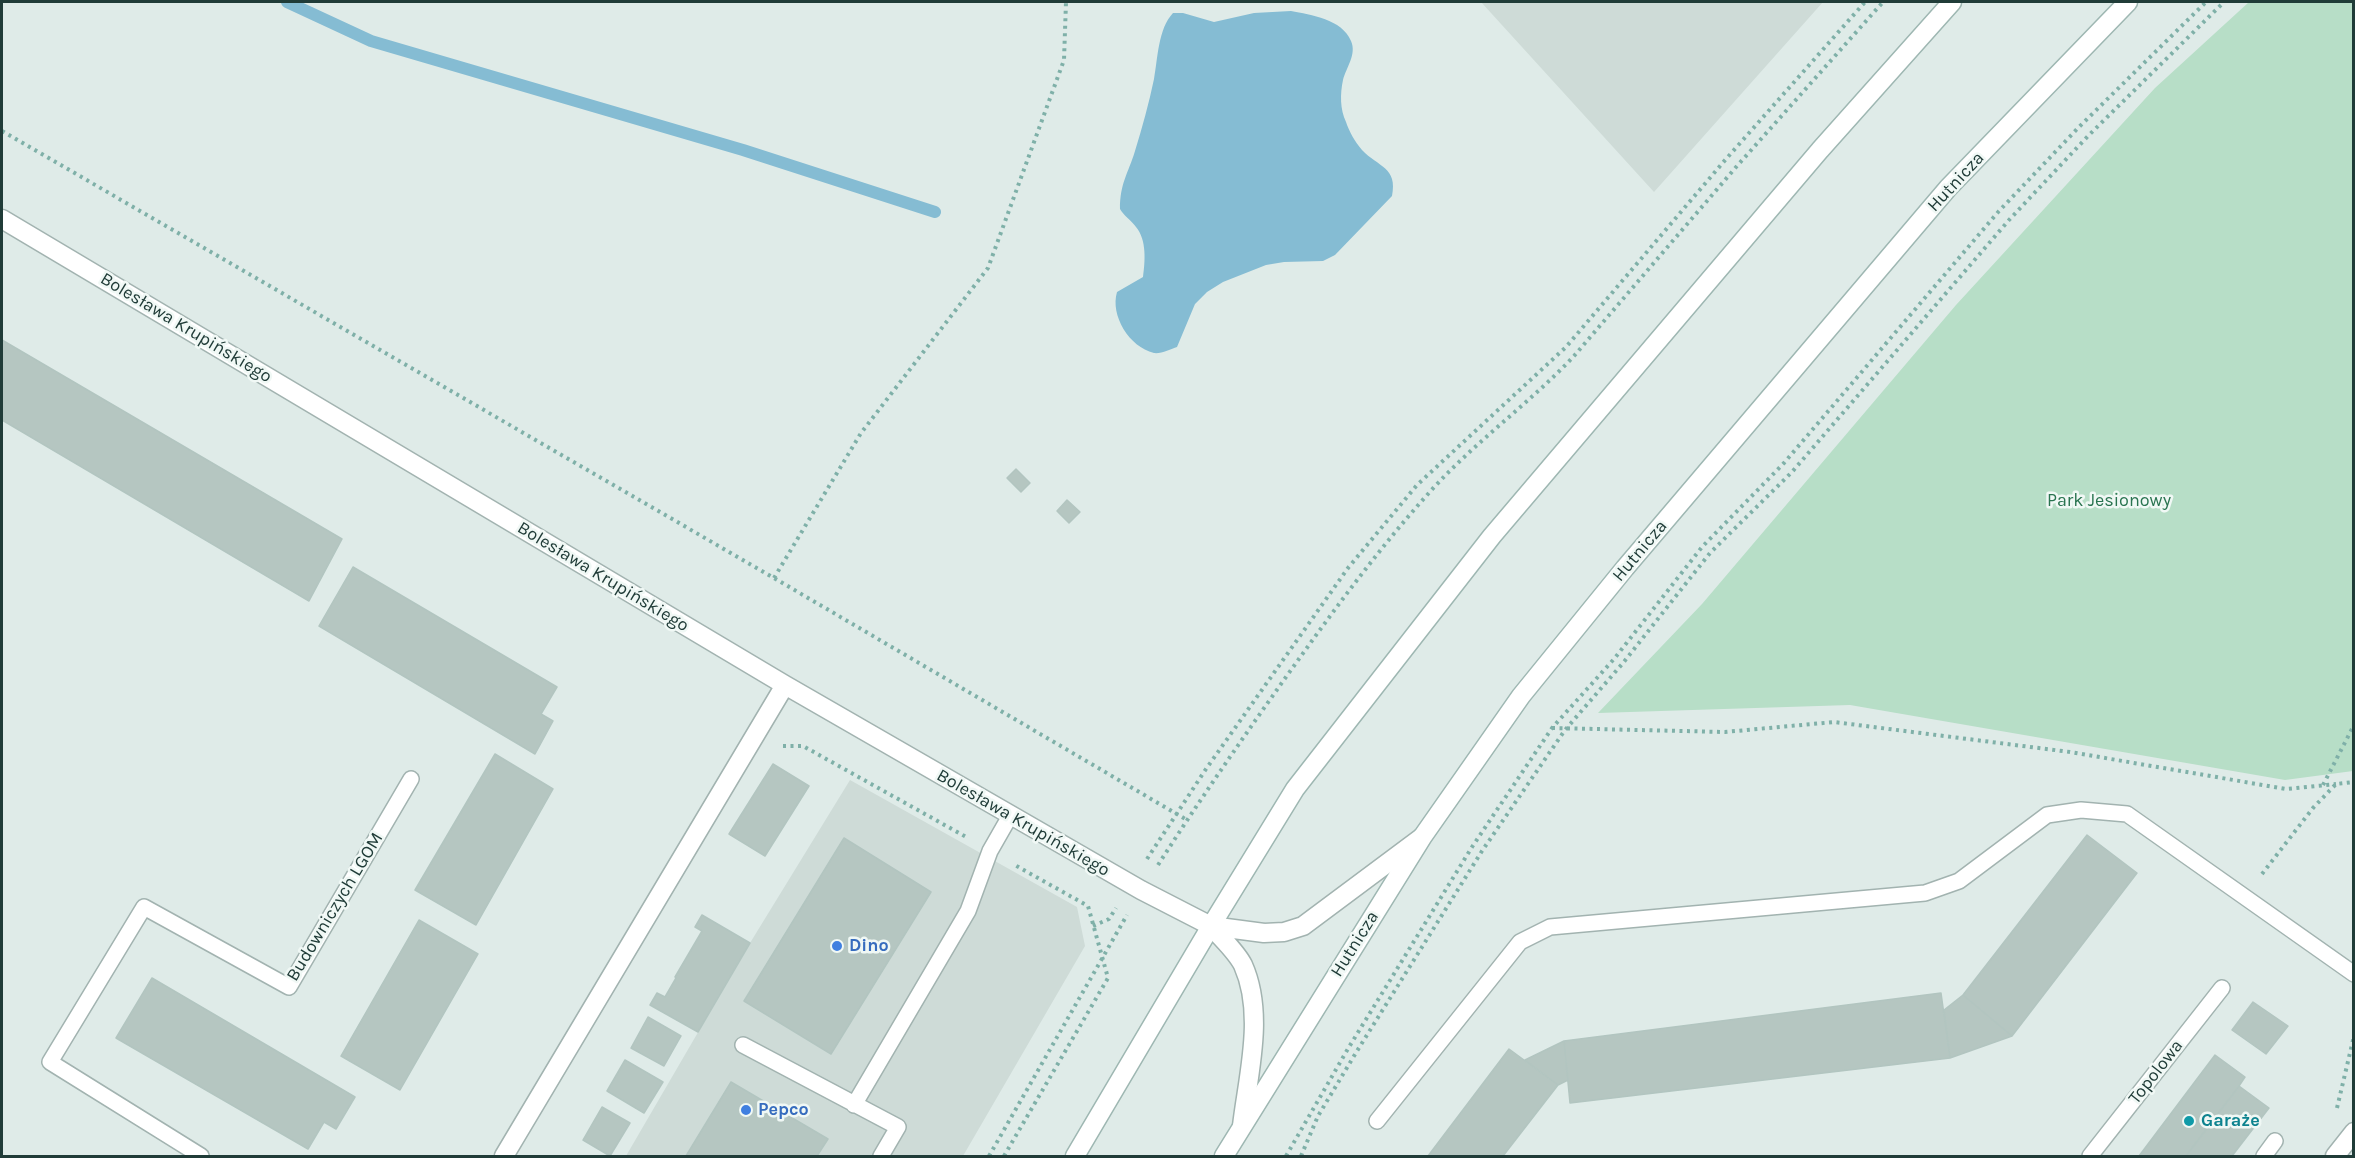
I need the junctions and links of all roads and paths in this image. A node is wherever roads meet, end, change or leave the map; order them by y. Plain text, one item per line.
1 (1066, 2) edge
2 (1864, 2) edge
3 (1883, 2) edge
4 (1953, 2) edge
5 (2128, 2) edge
6 (2206, 2) edge
7 (2224, 2) edge
8 (2, 131) edge
9 (2, 219) edge
10 (774, 578) junction
11 (785, 685) junction
12 (2354, 725) edge
13 (1552, 728) junction
14 (1565, 730) junction
15 (411, 779) dead end
16 (2354, 782) edge
17 (2336, 784) junction
18 (2323, 786) junction
19 (1177, 813) junction
20 (1010, 816) junction
21 (1187, 820) junction
22 (1423, 836) junction
23 (1141, 890) junction
24 (2245, 897) junction
25 (1211, 926) junction
26 (2354, 974) edge
27 (2222, 988) dead end
28 (2354, 1036) edge
29 (743, 1045) dead end
30 (854, 1105) junction
31 (2337, 1110) dead end
32 (1377, 1121) dead end
33 (1242, 1126) junction
34 (2354, 1132) edge
35 (2275, 1141) dead end
36 (201, 1156) edge
37 (504, 1156) edge
38 (881, 1156) edge
39 (989, 1156) edge
40 (1075, 1156) edge
41 (1224, 1156) edge
42 (1286, 1156) edge
43 (1301, 1156) edge
44 (2090, 1156) edge
45 (2264, 1156) edge
46 (2335, 1156) edge

1 - 10 path
2 - 19 path
3 - 21 path
4 - 25 main road
5 - 22 main road, Hutnicza
6 - 13 path
7 - 14 path
8 - 10 path
9 - 11 main road, Bolesława Krupińskiego
10 - 19 path
11 - 20 main road, Bolesława Krupińskiego
11 - 37 main road
12 - 18 path
13 - 14 path
13 - 42 path
14 - 18 path
14 - 43 path
15 - 36 lane, Budowniczych LGOM
16 - 17 path
17 - 18 path
17 - 24 path
19 - 21 path
20 - 23 main road, Bolesława Krupińskiego
20 - 30 lane
21 - 23 path
22 - 25 main road
22 - 33 main road, Hutnicza
23 - 25 main road, Bolesława Krupińskiego
23 - 39 path
24 - 26 lane
24 - 32 lane
25 - 33 main road
25 - 40 main road
27 - 44 lane, Topolowa
28 - 31 path
29 - 30 lane
30 - 38 lane
33 - 41 main road, Hutnicza
34 - 46 main road
35 - 45 lane

